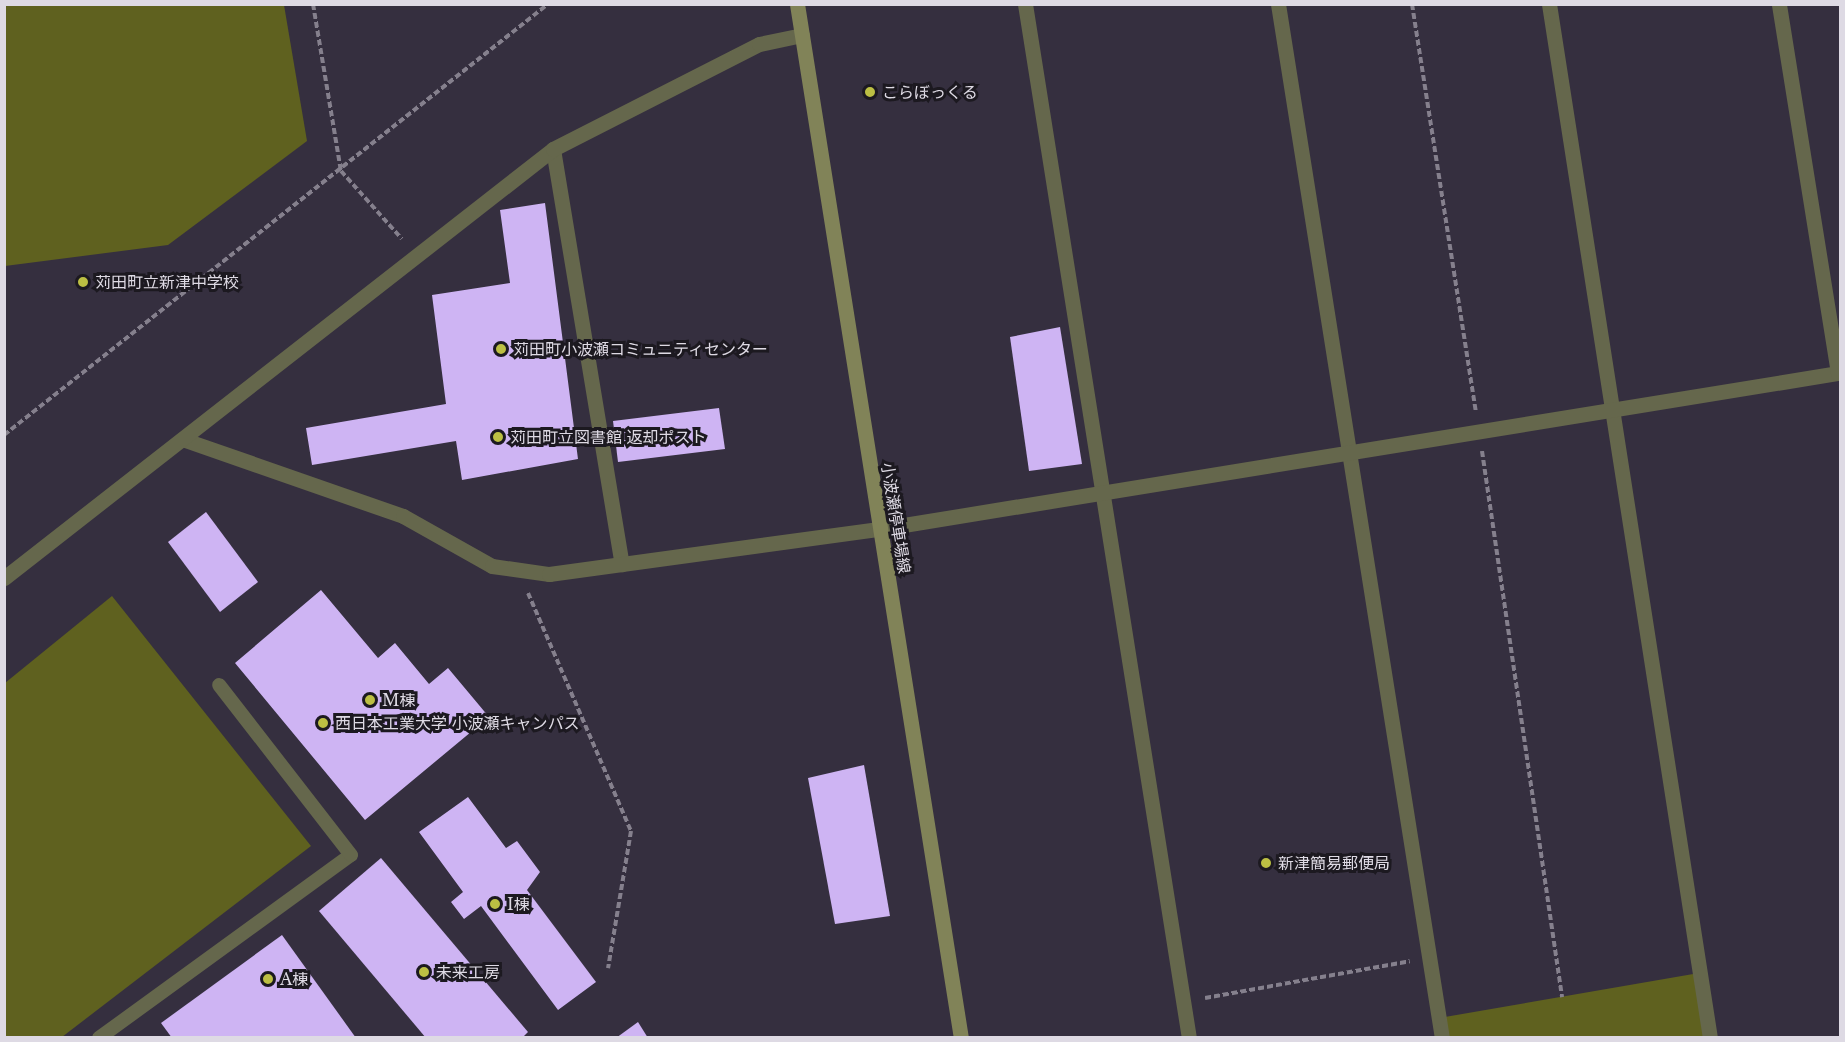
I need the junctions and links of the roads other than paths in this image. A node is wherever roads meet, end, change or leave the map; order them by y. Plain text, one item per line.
1 (797, 4) edge
2 (1025, 4) edge
3 (1278, 4) edge
4 (1549, 4) edge
5 (1779, 4) edge
6 (802, 35) junction
7 (553, 149) junction
8 (1840, 378) edge
9 (1611, 408) junction
10 (185, 440) junction
11 (1347, 453) junction
12 (1102, 493) junction
13 (879, 529) junction
14 (622, 564) junction
15 (4, 578) edge
16 (219, 685) dead end
17 (99, 1038) edge
18 (961, 1038) edge
19 (1189, 1038) edge
20 (1442, 1038) edge
21 (1710, 1038) edge

1 - 6 main road, 小波瀬停車場線
2 - 12 street
3 - 11 street
4 - 9 street
5 - 8 street
6 - 7 street
6 - 13 main road, 小波瀬停車場線
7 - 10 street
7 - 14 street
8 - 9 street
9 - 11 street
9 - 21 street
10 - 14 street
10 - 15 street
11 - 12 street
11 - 20 street
12 - 13 street
12 - 19 street
13 - 14 street
13 - 18 main road, 小波瀬停車場線
16 - 17 lane

